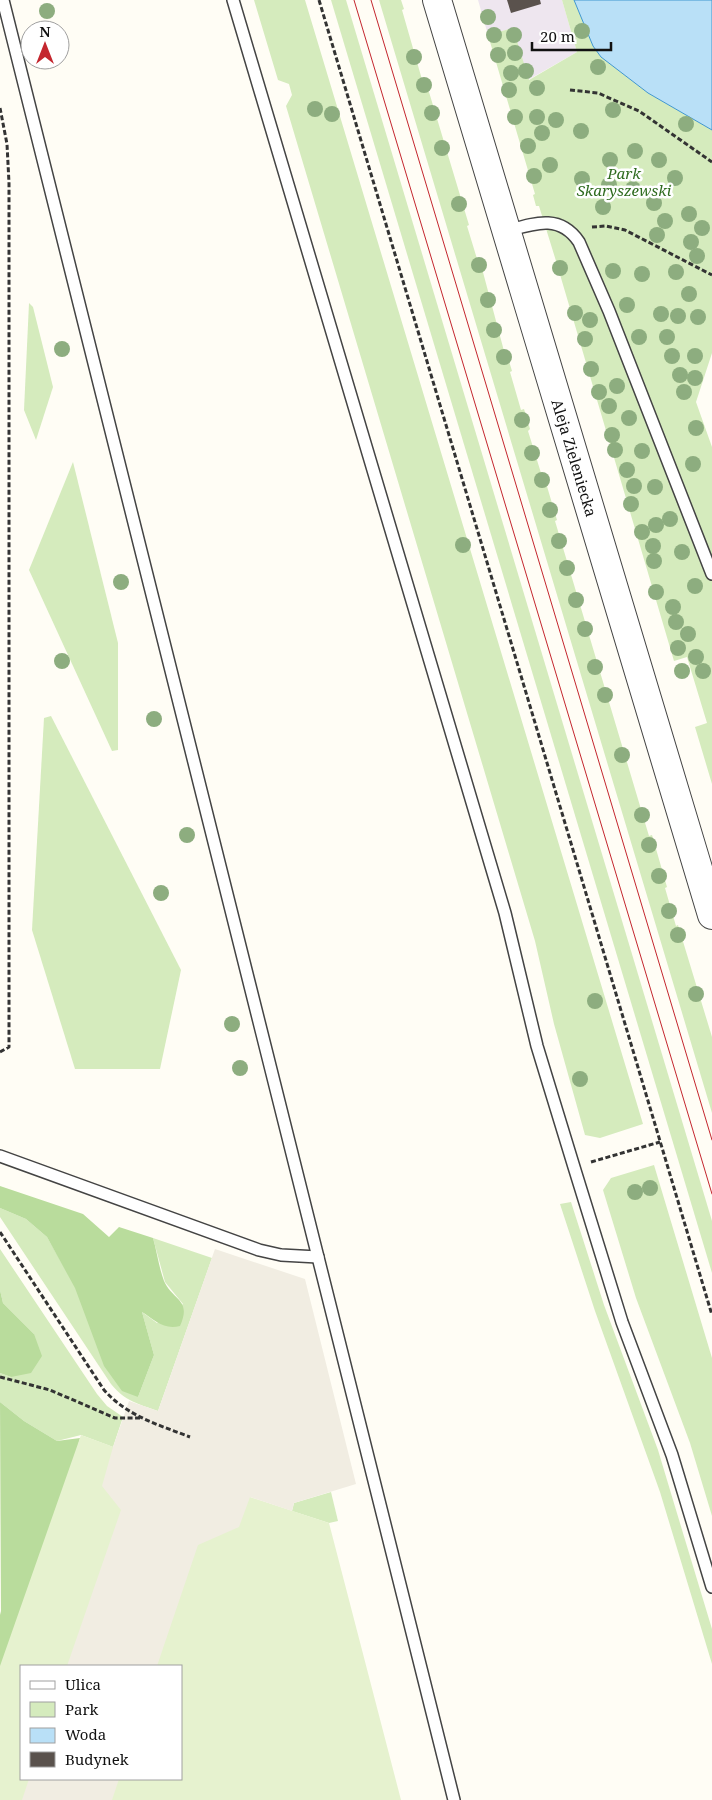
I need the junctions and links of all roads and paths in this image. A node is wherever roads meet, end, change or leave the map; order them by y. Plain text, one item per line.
1 (3, 0) edge
2 (233, 0) edge
3 (319, 0) edge
4 (438, 0) edge
5 (570, 90) dead end
6 (0, 108) edge
7 (712, 162) edge
8 (507, 231) junction
9 (573, 234) junction
10 (712, 275) edge
11 (712, 574) edge
12 (712, 915) edge
13 (0, 1052) edge
14 (660, 1142) junction
15 (0, 1156) edge
16 (603, 1158) dead end
17 (0, 1232) edge
18 (318, 1257) junction
19 (712, 1315) edge
20 (0, 1377) edge
21 (141, 1418) junction
22 (190, 1437) dead end
23 (712, 1586) edge
24 (454, 1800) edge

1 - 18 lane
2 - 23 lane
3 - 14 path
4 - 8 street, Aleja Zieleniecka
5 - 7 path
6 - 13 path
8 - 9 lane
8 - 12 street, Aleja Zieleniecka
9 - 10 path
9 - 11 lane
14 - 16 path
14 - 19 path
15 - 18 lane
17 - 21 path
18 - 24 lane
20 - 21 path
21 - 22 path

